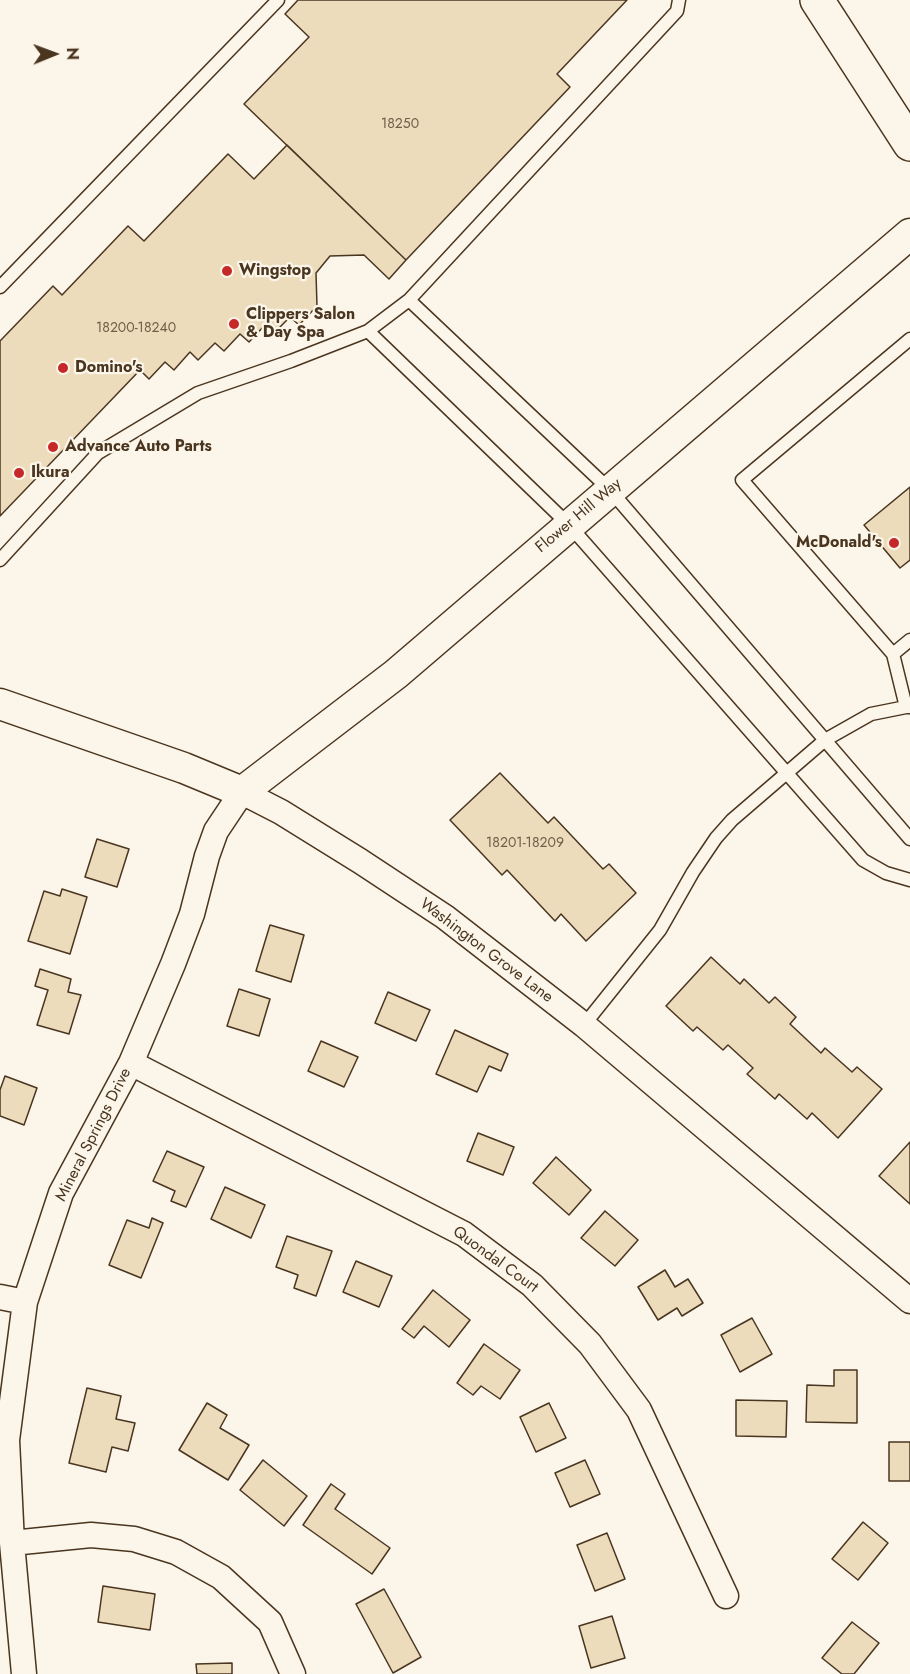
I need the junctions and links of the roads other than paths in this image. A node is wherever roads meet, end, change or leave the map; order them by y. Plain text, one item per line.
1 (278, 0) edge
2 (679, 0) edge
3 (817, 0) edge
4 (910, 144) edge
5 (910, 234) edge
6 (0, 287) edge
7 (409, 300) junction
8 (368, 331) junction
9 (910, 339) edge
10 (610, 490) junction
11 (569, 525) junction
12 (0, 561) edge
13 (910, 640) edge
14 (893, 654) junction
15 (0, 704) edge
16 (908, 707) edge
17 (825, 740) junction
18 (787, 773) junction
19 (242, 792) junction
20 (910, 839) edge
21 (910, 880) edge
22 (584, 1025) junction
23 (131, 1063) junction
24 (0, 1297) edge
25 (910, 1301) edge
26 (25, 1302) junction
27 (12, 1543) junction
28 (726, 1596) dead end
29 (24, 1674) edge
30 (293, 1674) edge

1 - 6 lane
2 - 7 lane
3 - 4 main road
5 - 10 street, Flower Hill Way
7 - 8 lane
7 - 10 lane
8 - 11 lane
8 - 12 lane
9 - 14 lane
10 - 11 street, Flower Hill Way
10 - 17 lane
11 - 18 lane
11 - 19 street, Flower Hill Way
13 - 14 lane
14 - 16 lane
15 - 19 street, Washington Grove Lane
16 - 17 lane
17 - 18 lane
17 - 20 lane
18 - 21 lane
18 - 22 lane
19 - 22 street, Washington Grove Lane
19 - 23 street, Mineral Springs Drive
22 - 25 street, Washington Grove Lane
23 - 26 street, Mineral Springs Drive
23 - 28 street, Quondal Court
24 - 26 street
26 - 27 street, Mineral Springs Drive
27 - 29 street, Mineral Springs Drive
27 - 30 street

